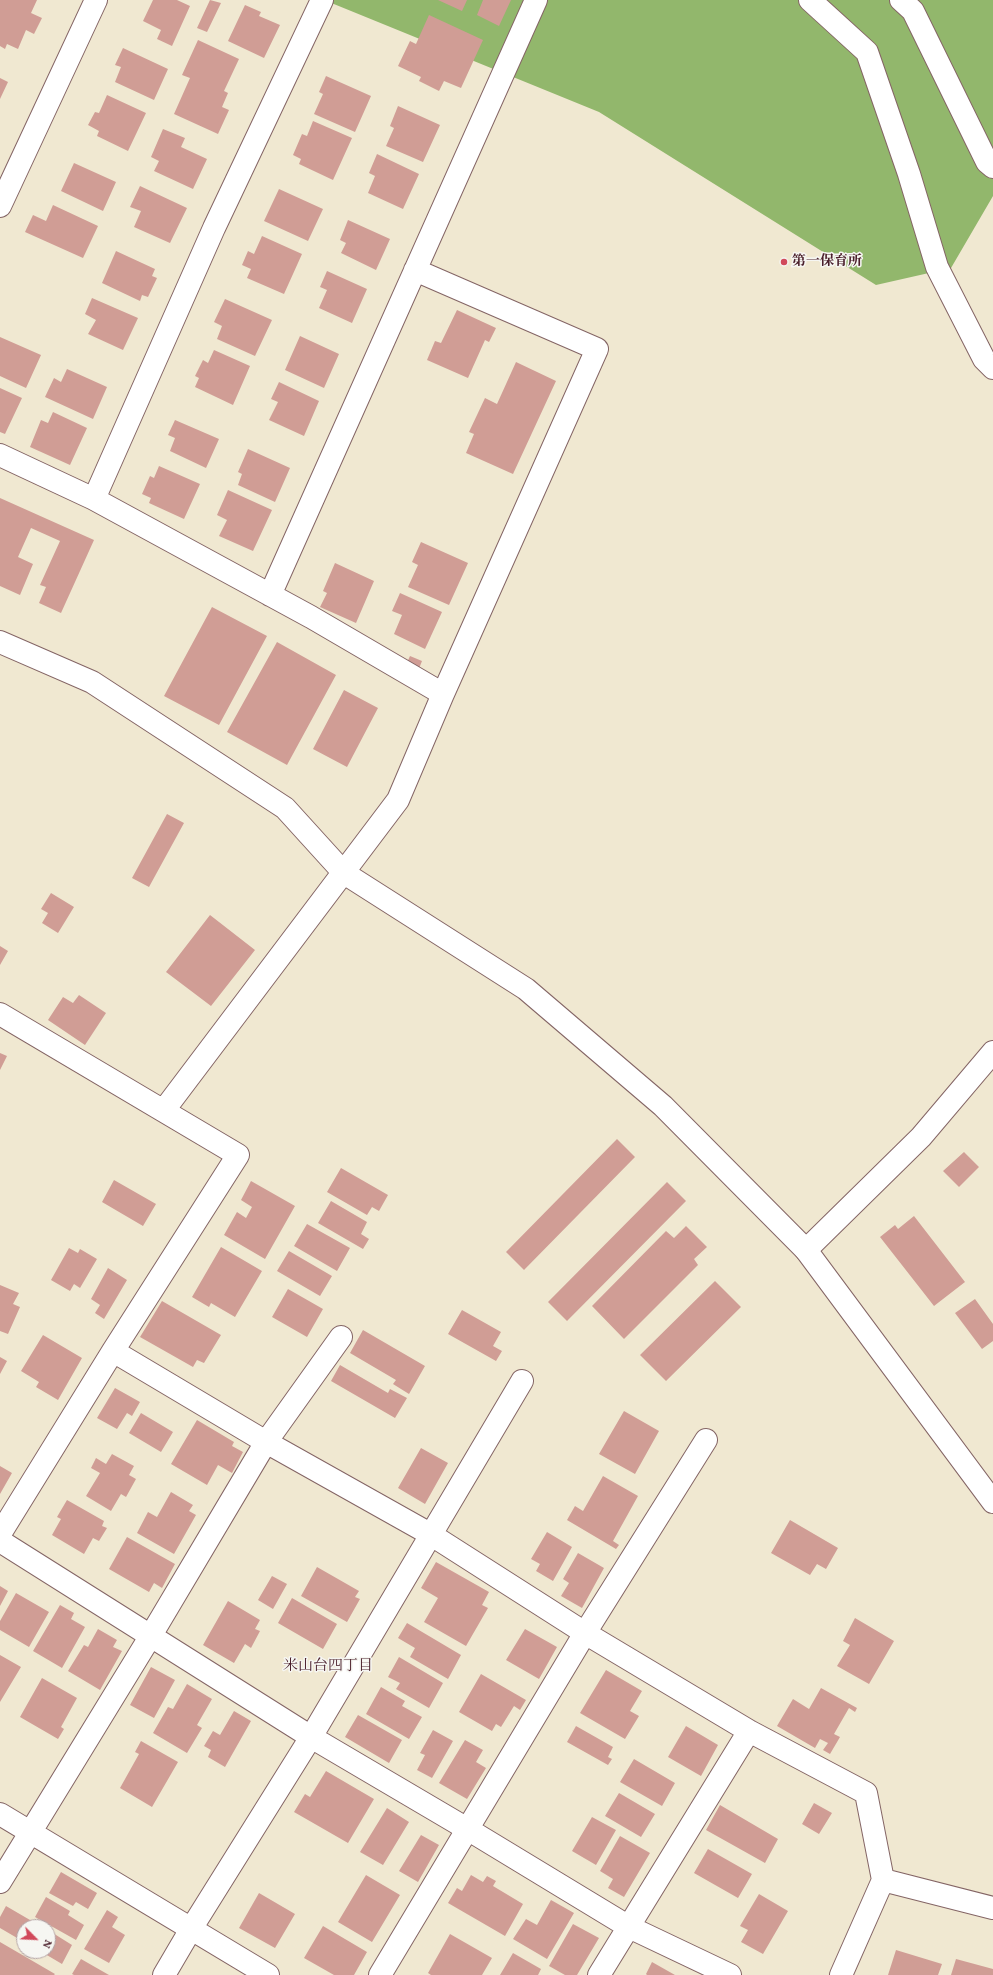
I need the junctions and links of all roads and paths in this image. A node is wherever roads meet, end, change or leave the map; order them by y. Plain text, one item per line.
1 (96, 0) edge
2 (322, 0) edge
3 (536, 0) edge
4 (810, 0) edge
5 (901, 0) edge
6 (993, 167) edge
7 (1, 202) edge
8 (415, 270) junction
9 (993, 368) edge
10 (0, 454) edge
11 (94, 499) junction
12 (270, 595) junction
13 (0, 642) edge
14 (443, 694) junction
15 (344, 873) junction
16 (0, 1014) edge
17 (993, 1052) edge
18 (164, 1110) junction
19 (806, 1250) junction
20 (341, 1337) dead end
21 (113, 1351) junction
22 (522, 1381) dead end
23 (706, 1440) dead end
24 (266, 1442) junction
25 (993, 1502) edge
26 (0, 1534) edge
27 (430, 1534) junction
28 (0, 1541) edge
29 (585, 1633) junction
30 (150, 1637) junction
31 (749, 1731) junction
32 (311, 1737) junction
33 (0, 1814) edge
34 (469, 1830) junction
35 (31, 1833) junction
36 (883, 1880) junction
37 (0, 1882) edge
38 (993, 1908) edge
39 (629, 1927) junction
40 (191, 1929) junction
41 (164, 1975) edge
42 (268, 1975) edge
43 (380, 1975) edge
44 (599, 1975) edge
45 (730, 1975) edge
46 (841, 1975) edge

1 - 7 street
2 - 11 street
3 - 8 street
4 - 9 street
5 - 6 street
8 - 12 street
8 - 14 street
10 - 11 street
11 - 12 street
12 - 14 street
13 - 15 street
14 - 15 street
15 - 18 street
15 - 19 street
16 - 18 street
17 - 19 street
18 - 21 street
19 - 25 street
20 - 24 street
21 - 24 street
21 - 26 street
22 - 27 street
23 - 29 street
24 - 27 street
24 - 30 street
27 - 29 street
27 - 32 street
28 - 30 street
29 - 31 street
29 - 34 street
30 - 32 street
30 - 35 street
31 - 36 street
31 - 39 street
32 - 34 street
32 - 40 street
33 - 35 street
34 - 39 street
34 - 43 street
35 - 37 street
35 - 40 street
36 - 38 street
36 - 46 street
39 - 44 street
39 - 45 street
40 - 41 street
40 - 42 street

